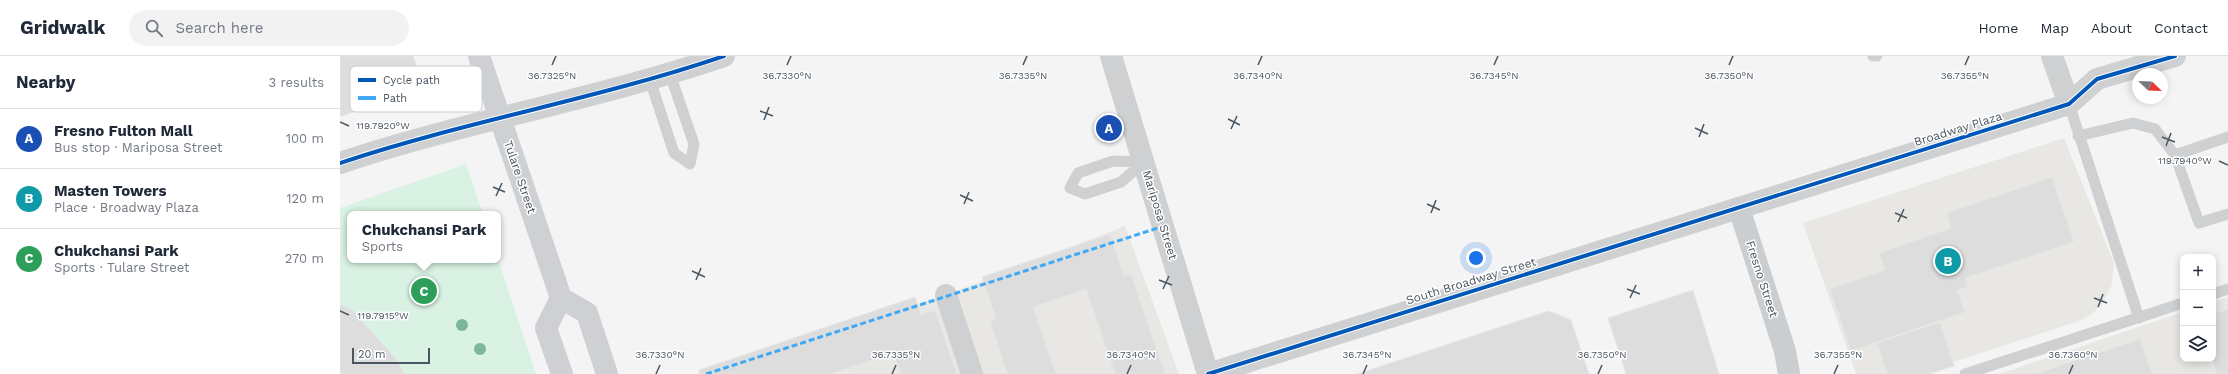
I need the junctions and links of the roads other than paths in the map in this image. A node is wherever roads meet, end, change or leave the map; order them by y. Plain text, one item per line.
1 (479, 56) edge
2 (724, 56) edge
3 (1111, 56) edge
4 (1873, 56) edge
5 (1877, 56) edge
6 (2052, 56) edge
7 (2175, 56) edge
8 (670, 74) junction
9 (650, 80) junction
10 (2069, 104) junction
11 (500, 118) junction
12 (2078, 136) junction
13 (2228, 137) edge
14 (2175, 155) junction
15 (1144, 162) junction
16 (340, 163) edge
17 (1739, 208) junction
18 (2228, 214) edge
19 (2228, 289) edge
20 (2216, 293) edge
21 (946, 295) dead end
22 (561, 298) junction
23 (2180, 304) edge
24 (2139, 318) junction
25 (1785, 351) junction
26 (562, 374) edge
27 (607, 374) edge
28 (972, 374) edge
29 (1208, 374) edge
30 (1789, 374) edge
31 (1800, 374) edge
32 (1965, 374) edge

1 - 11 main road, Tulare Street
2 - 8 street
3 - 15 street, Mariposa Street
4 - 5 lane
6 - 10 street
7 - 10 street, Broadway Plaza
8 - 9 street
8 - 9 lane
9 - 11 street
10 - 12 lane
10 - 17 street, Broadway Plaza
11 - 16 street
11 - 22 main road, Tulare Street
12 - 14 lane
12 - 24 lane
13 - 14 lane
14 - 18 lane
15 - 15 lane
15 - 29 street, Mariposa Street
17 - 25 main road, Fresno Street
17 - 29 street, South Broadway Street
19 - 20 lane
21 - 28 street
22 - 26 main road
22 - 27 main road
23 - 24 lane
24 - 32 lane
25 - 30 main road, Fresno Street
25 - 31 main road, Fresno Street

